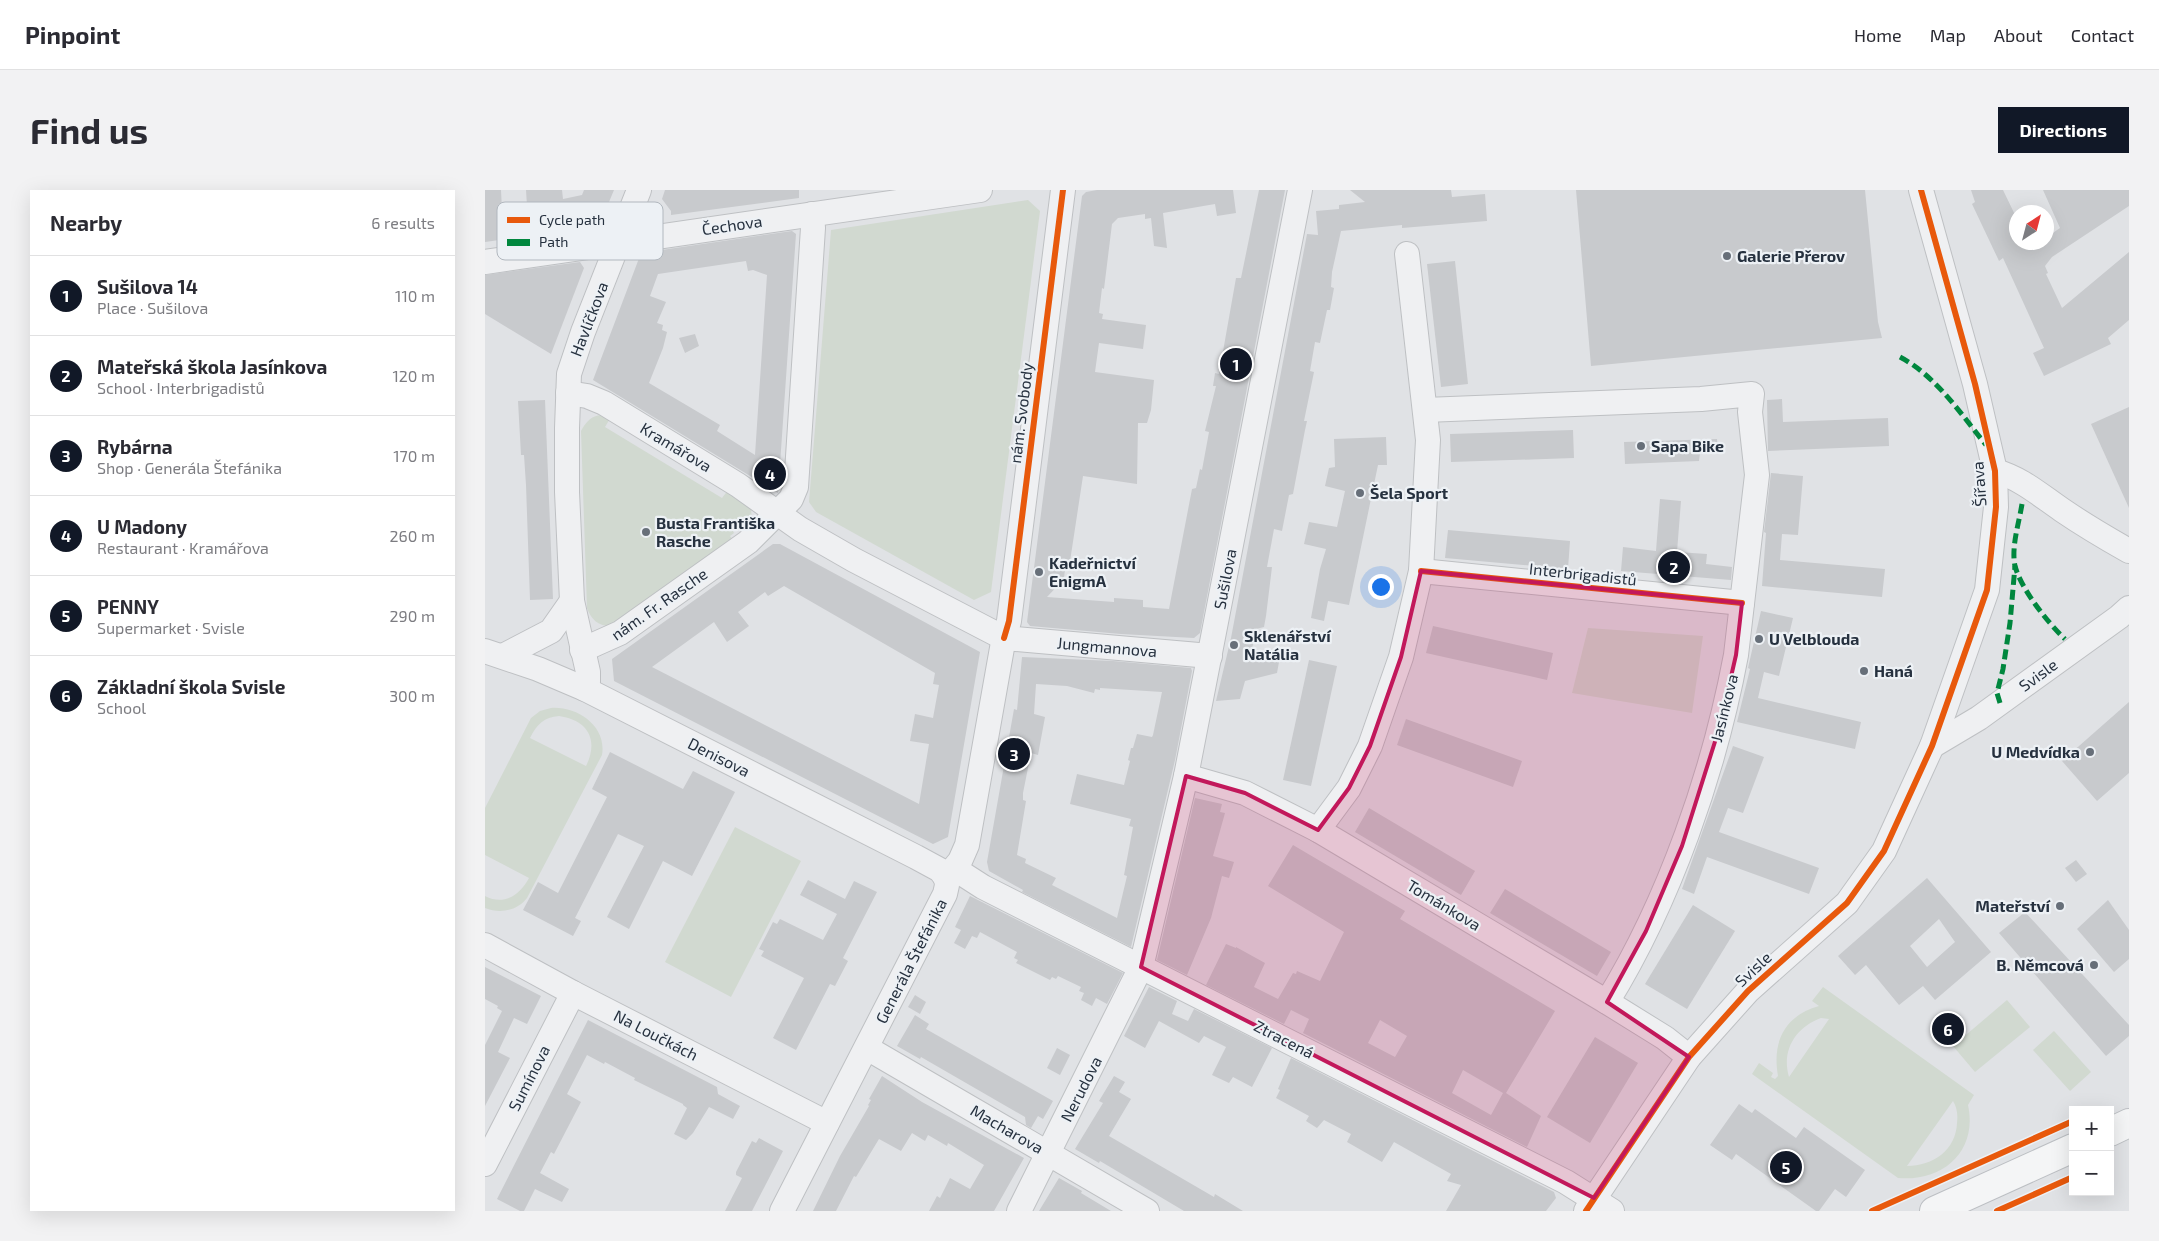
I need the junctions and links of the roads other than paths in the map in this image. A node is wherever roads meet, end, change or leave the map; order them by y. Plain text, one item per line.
1 (639, 190) edge
2 (980, 190) edge
3 (1063, 190) edge
4 (1301, 190) edge
5 (1921, 190) edge
6 (634, 202) edge
7 (812, 214) junction
8 (663, 236) edge
9 (1407, 254) dead end
10 (498, 260) edge
11 (612, 260) edge
12 (485, 262) edge
13 (568, 393) junction
14 (1425, 410) junction
15 (1995, 471) junction
16 (778, 514) junction
17 (2129, 551) edge
18 (1421, 571) junction
19 (572, 601) junction
20 (1742, 603) junction
21 (2129, 608) edge
22 (1004, 638) junction
23 (580, 642) junction
24 (494, 654) edge
25 (1210, 656) junction
26 (538, 669) junction
27 (585, 689) junction
28 (1932, 746) junction
29 (1187, 776) junction
30 (1318, 830) junction
31 (950, 873) junction
32 (485, 945) edge
33 (1141, 967) junction
34 (573, 993) junction
35 (1607, 1002) junction
36 (867, 1048) junction
37 (1689, 1057) junction
38 (827, 1123) junction
39 (2129, 1123) edge
40 (2114, 1130) edge
41 (2069, 1150) edge
42 (1049, 1153) junction
43 (485, 1164) edge
44 (1598, 1207) edge
45 (782, 1211) edge
46 (1019, 1211) edge
47 (1147, 1211) edge
48 (1934, 1211) edge

1 - 6 street, Havlíčkova
2 - 7 street, Čechova
3 - 22 street, nám. Svobody
4 - 25 street, Sušilova
5 - 15 street, Šířava
7 - 8 street, Čechova
7 - 16 street
9 - 14 street
10 - 12 street, Čechova
11 - 13 street, Havlíčkova
13 - 16 street, Kramářova
13 - 19 street
14 - 18 street
14 - 20 street, Jasínkova
15 - 17 street, Šířava
15 - 28 street, Šířava
16 - 22 street
16 - 23 street, nám. Fr. Rasche
18 - 20 street, Interbrigadistů
18 - 30 street
19 - 23 street
19 - 24 street
20 - 35 street, Jasínkova
21 - 28 street, Svisle
22 - 25 street, Jungmannova
22 - 31 street, Generála Štefánika
23 - 26 street, nám. Fr. Rasche
23 - 27 street
24 - 26 street, Denisova
25 - 29 street, Sušilova
26 - 27 street, Denisova
27 - 31 street, Denisova
28 - 37 street, Svisle
29 - 30 street, Tománkova
29 - 33 street, Sušilova
30 - 35 street, Tománkova
31 - 33 street, Ztracená
31 - 36 street, Generála Štefánika
32 - 34 street, Na Loučkách
33 - 42 street, Nerudova
33 - 44 street, Ztracená
34 - 38 street, Na Loučkách
34 - 43 street, Sumínova
35 - 37 street, Tománkova
36 - 38 street, Generála Štefánika
36 - 42 street, Macharova
37 - 44 street, Svisle
38 - 45 street, Generála Štefánika
39 - 40 main road
41 - 48 main road
42 - 46 street, Nerudova
42 - 47 street, Macharova

